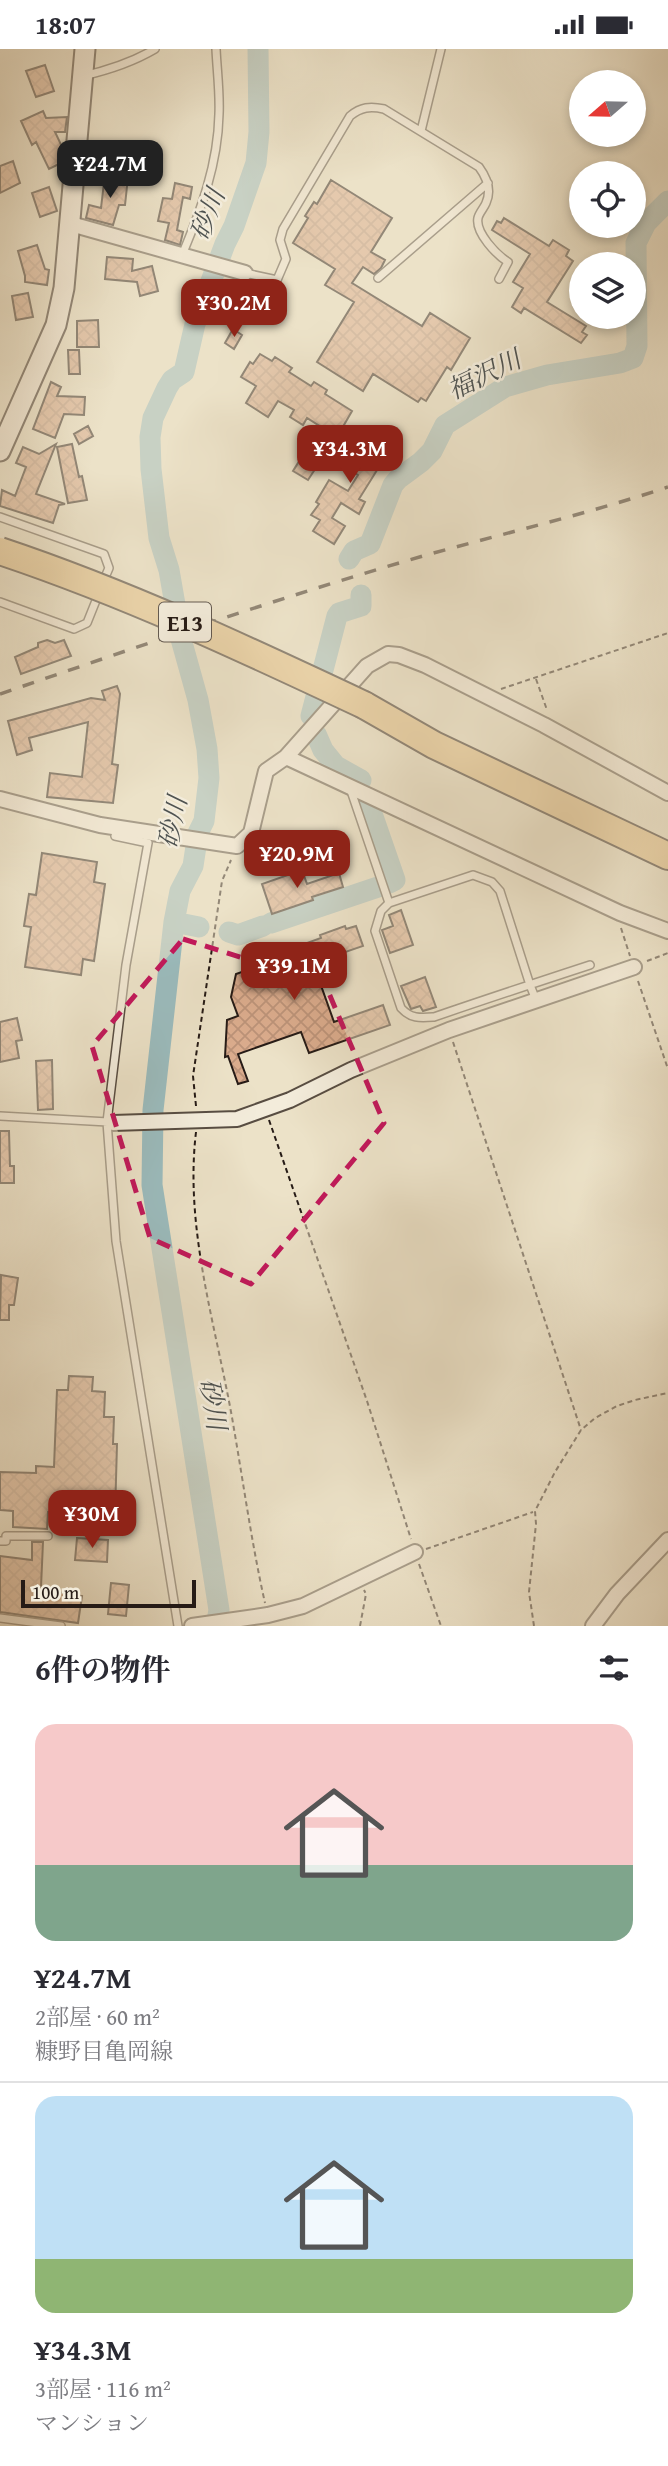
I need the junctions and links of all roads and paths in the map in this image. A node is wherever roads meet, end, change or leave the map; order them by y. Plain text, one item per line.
1 (85, 49) edge
2 (155, 49) edge
3 (216, 49) edge
4 (441, 49) edge
5 (83, 76) junction
6 (421, 131) junction
7 (488, 183) junction
8 (71, 224) junction
9 (185, 256) junction
10 (246, 273) joint
11 (378, 278) dead end
12 (499, 279) dead end
13 (0, 451) edge
14 (0, 517) edge
15 (0, 551) edge
16 (0, 602) edge
17 (668, 633) edge
18 (536, 678) junction
19 (489, 698) junction
20 (364, 705) junction
21 (544, 725) junction
22 (286, 757) junction
23 (348, 785) junction
24 (668, 793) edge
25 (0, 799) edge
26 (115, 835) dead end
27 (232, 845) junction
28 (668, 848) edge
29 (668, 856) edge
30 (389, 903) junction
31 (620, 913) junction
32 (668, 931) edge
33 (668, 953) edge
34 (590, 965) dead end
35 (634, 967) junction
36 (530, 985) junction
37 (536, 1001) junction
38 (449, 1030) junction
39 (668, 1069) edge
40 (265, 1110) junction
41 (0, 1116) edge
42 (194, 1121) junction
43 (110, 1122) junction
44 (668, 1393) edge
45 (581, 1430) junction
46 (534, 1511) junction
47 (48, 1536) dead end
48 (668, 1540) edge
49 (0, 1541) edge
50 (415, 1552) junction
51 (358, 1580) junction
52 (0, 1618) edge
53 (266, 1619) edge
54 (61, 1626) edge
55 (178, 1626) edge
56 (192, 1626) edge
57 (360, 1626) edge
58 (441, 1626) edge
59 (534, 1626) edge
60 (593, 1626) edge

1 - 5 main road
2 - 5 lane
3 - 9 lane
4 - 6 lane
5 - 8 main road
6 - 7 lane
6 - 10 lane
7 - 11 lane
7 - 12 lane
8 - 9 street
8 - 13 main road
9 - 10 street
14 - 16 lane
15 - 20 highway, E13, bridge
17 - 18 path
18 - 19 path
18 - 21 path
19 - 21 street
19 - 22 street
20 - 28 highway, E13
20 - 29 highway, E13
21 - 24 street
22 - 23 street
22 - 27 street
23 - 30 lane
23 - 31 street
25 - 27 street
26 - 43 lane
27 - 42 path
30 - 36 lane
30 - 36 lane
31 - 32 street
31 - 35 path
33 - 35 path
34 - 36 lane
35 - 37 street
35 - 39 path
36 - 37 lane
37 - 38 street
38 - 40 street
38 - 45 path
40 - 42 street
40 - 50 path
41 - 43 lane
42 - 43 street
42 - 53 path
43 - 55 lane
44 - 45 path
45 - 46 path
46 - 50 path
46 - 59 path
47 - 49 lane
48 - 60 street
50 - 51 street
50 - 58 path
51 - 53 street
51 - 57 path
52 - 54 lane
53 - 56 street

